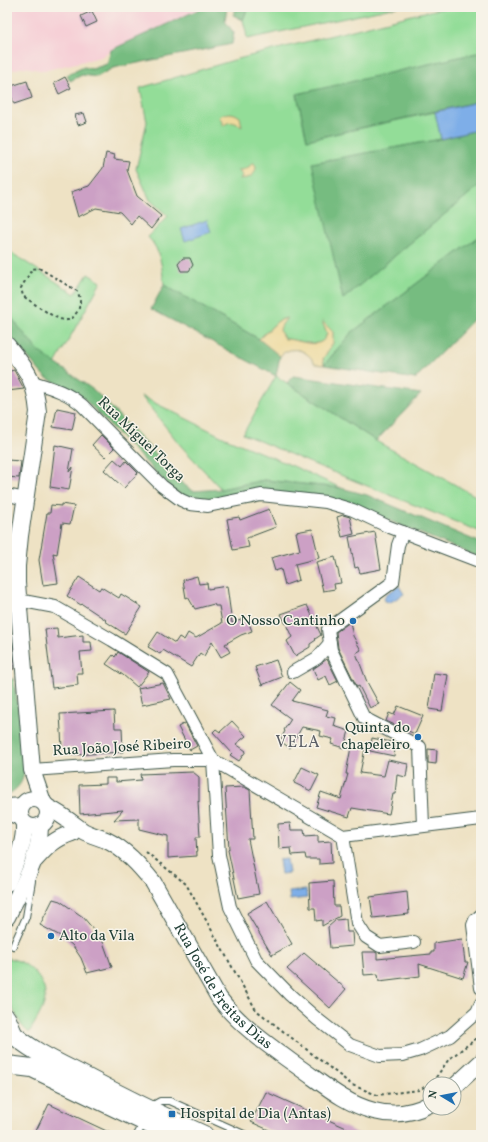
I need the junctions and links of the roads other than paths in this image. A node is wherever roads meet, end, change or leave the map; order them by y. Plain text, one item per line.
1 (7, 345) edge
2 (33, 382) junction
3 (7, 495) edge
4 (26, 499) junction
5 (402, 532) junction
6 (481, 562) edge
7 (18, 600) junction
8 (330, 643) junction
9 (293, 672) dead end
10 (213, 760) junction
11 (32, 770) junction
12 (24, 803) junction
13 (45, 804) junction
14 (7, 805) edge
15 (18, 819) edge
16 (481, 819) edge
17 (42, 825) junction
18 (423, 826) junction
19 (78, 832) junction
20 (343, 836) junction
21 (32, 866) junction
22 (7, 883) edge
23 (481, 916) edge
24 (7, 917) edge
25 (414, 942) dead end
26 (13, 946) dead end
27 (481, 988) edge
28 (481, 1003) edge
29 (7, 1017) edge
30 (12, 1033) edge
31 (481, 1062) edge
32 (7, 1065) edge
33 (462, 1080) edge
34 (422, 1108) edge
35 (142, 1122) edge
36 (169, 1134) edge
37 (204, 1135) edge
38 (246, 1135) edge

1 - 2 main road
2 - 4 main road
2 - 5 street, Rua Miguel Torga
3 - 4 street
4 - 7 main road
5 - 6 street, Rua Miguel Torga
5 - 8 street
7 - 10 street
7 - 11 main road
8 - 9 street
8 - 18 street
10 - 11 street, Rua João José Ribeiro
10 - 20 street
10 - 28 street
11 - 12 main road
11 - 13 main road
12 - 13 main road
12 - 14 street
12 - 15 main road
13 - 17 main road
13 - 19 main road, Rua José de Freitas Dias
15 - 17 main road
15 - 22 main road
16 - 18 street
17 - 19 main road
17 - 21 main road
18 - 20 street
19 - 21 main road
19 - 34 main road, Rua José de Freitas Dias
20 - 25 street
21 - 24 main road
21 - 26 lane
23 - 27 street
29 - 30 main road
30 - 35 main road
31 - 33 main road
32 - 35 main road
35 - 36 main road
35 - 37 main road
35 - 38 lane

